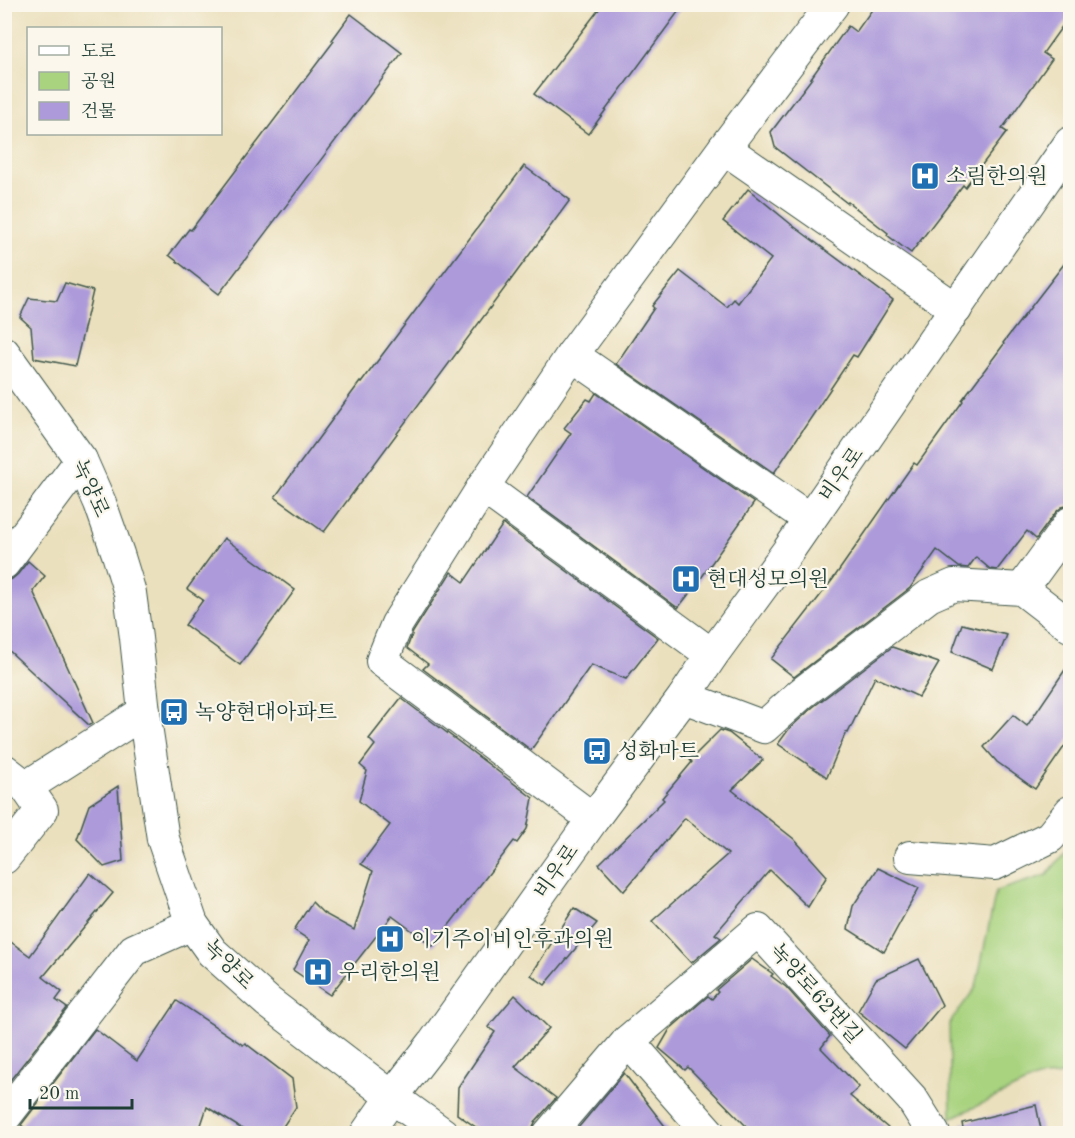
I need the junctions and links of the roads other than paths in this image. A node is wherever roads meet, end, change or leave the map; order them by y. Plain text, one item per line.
1 (833, 4) edge
2 (1071, 143) edge
3 (724, 148) junction
4 (956, 309) junction
5 (4, 353) edge
6 (572, 355) junction
7 (81, 459) junction
8 (483, 487) junction
9 (809, 519) junction
10 (1071, 523) edge
11 (4, 563) edge
12 (1022, 590) junction
13 (1071, 626) edge
14 (712, 655) junction
15 (684, 697) junction
16 (144, 712) junction
17 (15, 779) edge
18 (1071, 812) edge
19 (593, 819) junction
20 (910, 857) dead end
21 (4, 858) edge
22 (192, 924) junction
23 (628, 1041) junction
24 (392, 1097) junction
25 (4, 1118) edge
26 (366, 1134) edge
27 (443, 1134) edge
28 (549, 1134) edge
29 (710, 1134) edge
30 (934, 1134) edge

1 - 3 street
2 - 4 street, 비우로
3 - 4 street
3 - 6 street
4 - 9 street, 비우로
5 - 7 street, 녹양로
6 - 8 street
6 - 9 street
7 - 11 street
7 - 16 street, 녹양로
8 - 14 street
8 - 19 street
9 - 14 street, 비우로
10 - 12 street
12 - 13 street
12 - 15 street
14 - 15 street, 비우로
15 - 19 street, 비우로
16 - 17 street
16 - 22 street, 녹양로
17 - 21 street
18 - 20 street
19 - 24 street, 비우로
22 - 24 street, 녹양로
22 - 25 street
23 - 28 street, 녹양로62번길
23 - 29 street
23 - 30 street, 녹양로62번길
24 - 26 street, 비우로
24 - 27 street, 녹양로

